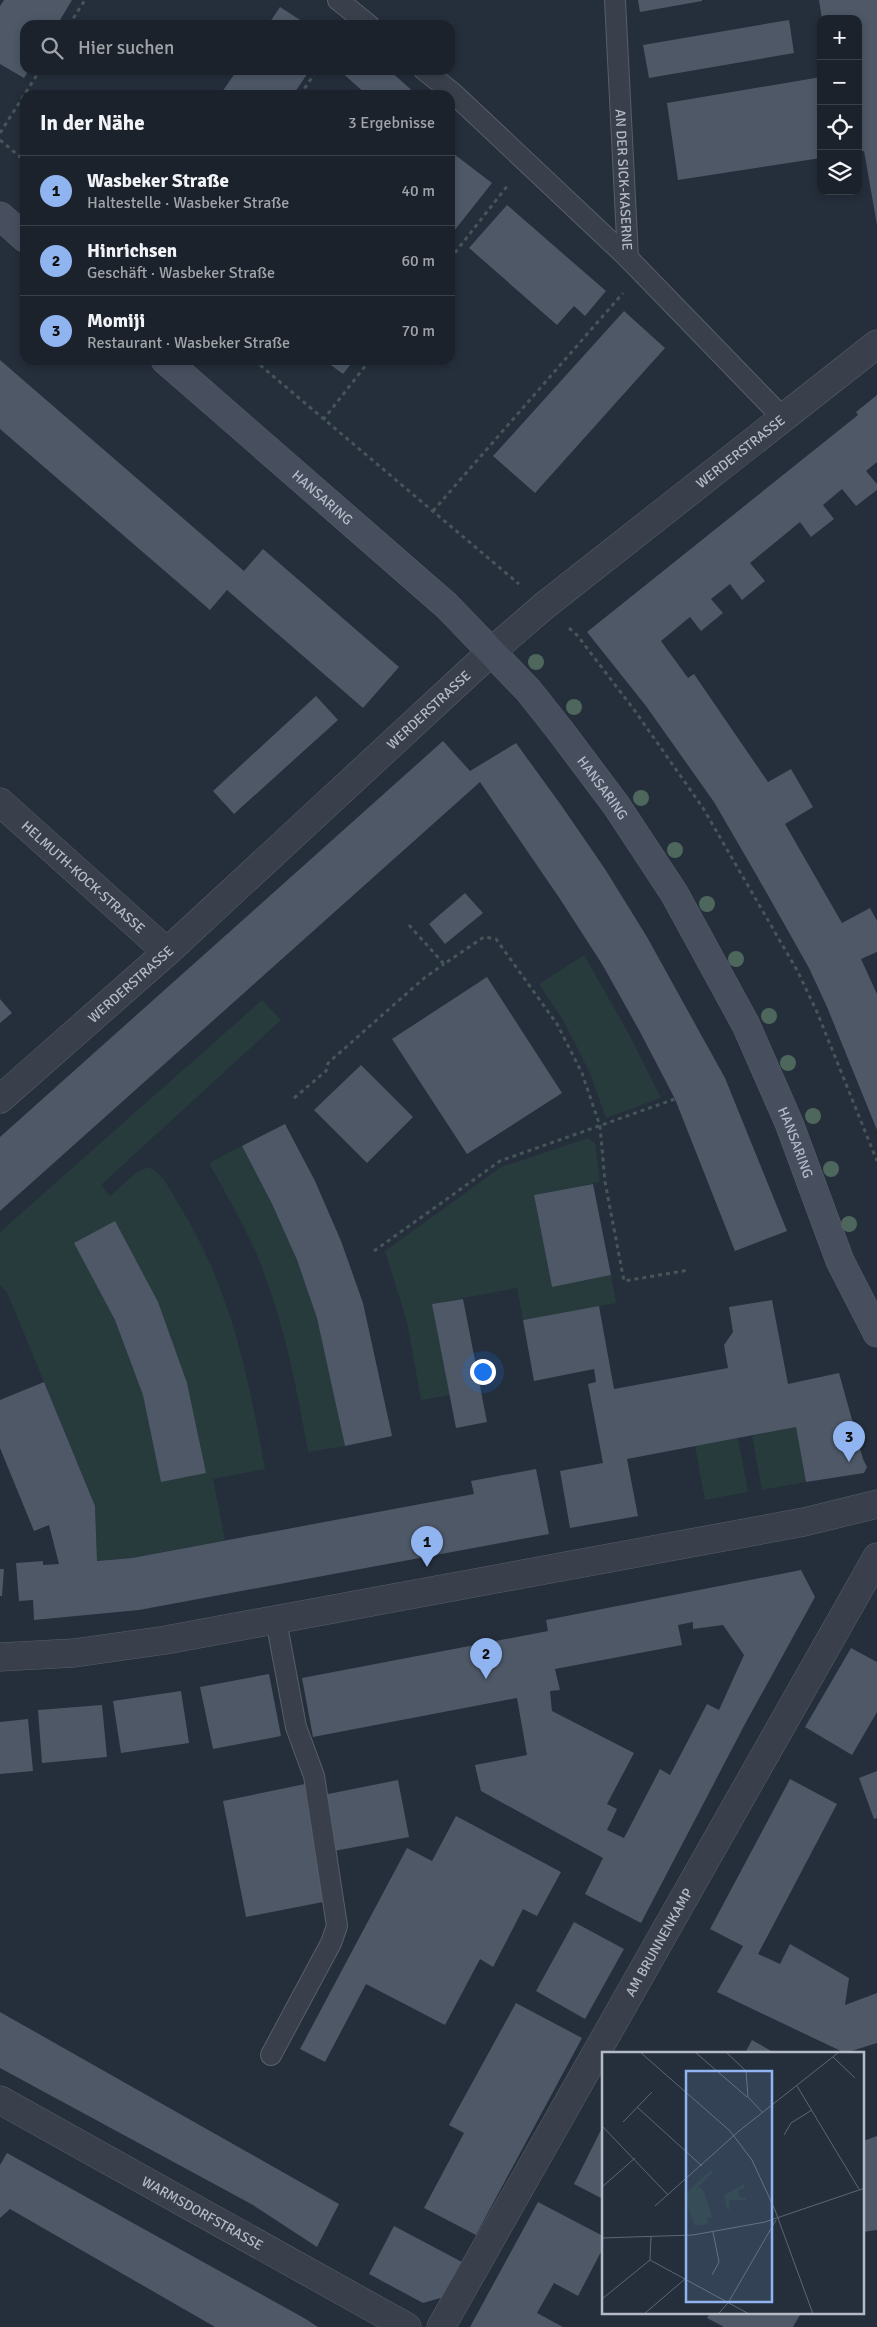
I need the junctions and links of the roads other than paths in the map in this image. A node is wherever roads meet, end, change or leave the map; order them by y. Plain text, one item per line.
1 (338, 0) edge
2 (615, 0) edge
3 (363, 20) edge
4 (430, 75) edge
5 (449, 90) edge
6 (455, 95) edge
7 (0, 216) edge
8 (20, 234) edge
9 (628, 258) junction
10 (877, 344) edge
11 (171, 365) edge
12 (783, 418) junction
13 (492, 651) junction
14 (0, 802) edge
15 (167, 952) junction
16 (0, 1099) edge
17 (877, 1333) edge
18 (877, 1504) edge
19 (877, 1557) edge
20 (276, 1620) junction
21 (0, 1657) edge
22 (271, 2055) dead end
23 (0, 2100) edge
24 (407, 2327) edge
25 (442, 2327) edge

1 - 3 lane
2 - 9 lane, AN DER SICK-KASERNE
4 - 5 lane
6 - 9 lane
7 - 8 main road
9 - 12 lane, AN DER SICK-KASERNE
10 - 12 street, WERDERSTRASSE
11 - 13 main road, HANSARING
12 - 13 street, WERDERSTRASSE
13 - 15 street, WERDERSTRASSE
13 - 17 main road, HANSARING
14 - 15 street, HELMUTH-KOCK-STRASSE
15 - 16 street, WERDERSTRASSE
18 - 20 street
19 - 25 street, AM BRUNNENKAMP
20 - 21 street
20 - 22 lane
23 - 24 street, WARMSDORFSTRASSE

